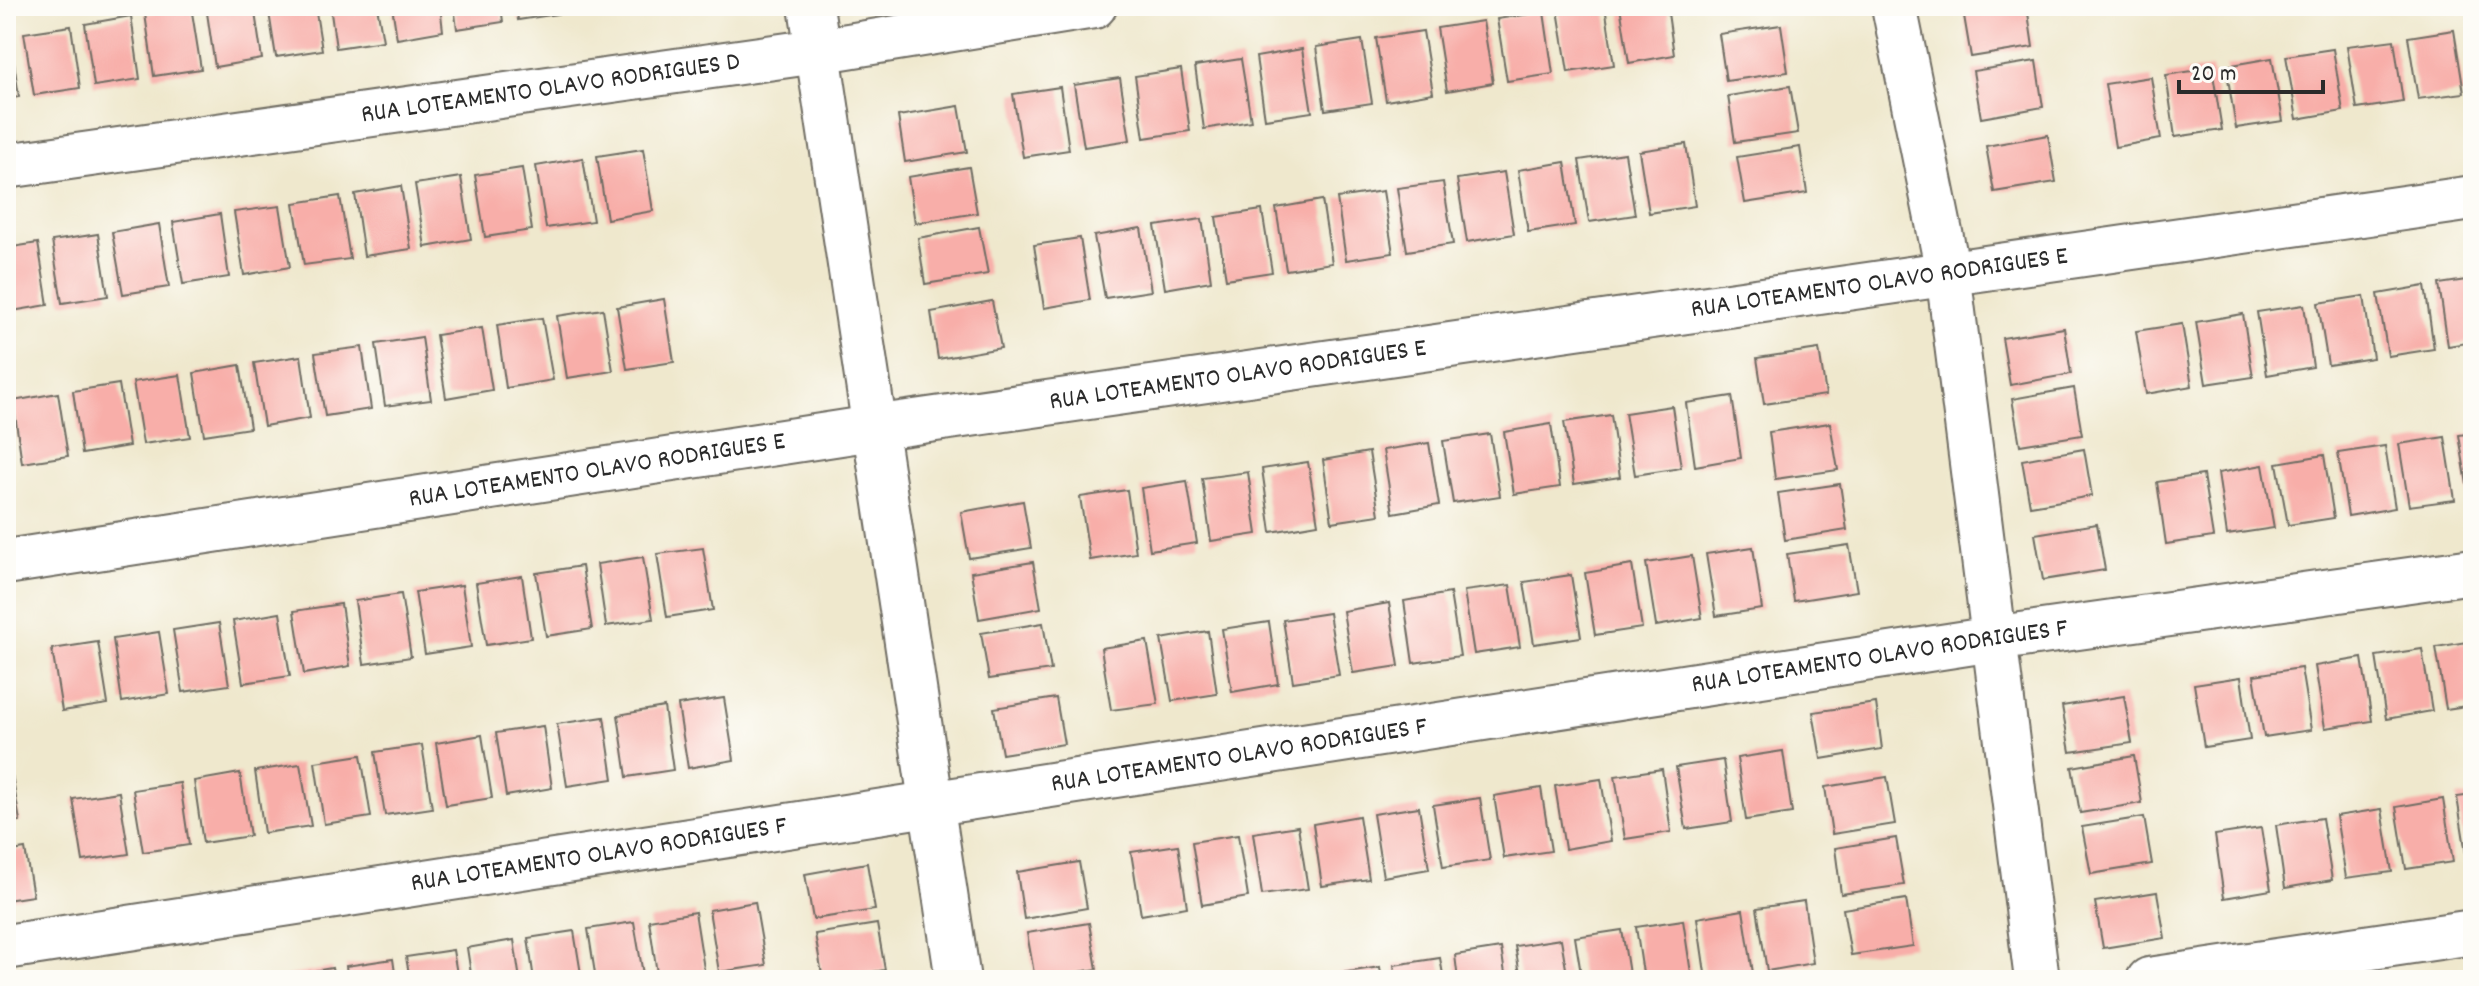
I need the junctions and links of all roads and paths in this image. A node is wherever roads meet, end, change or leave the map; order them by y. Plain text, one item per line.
1 (811, 6) edge
2 (1094, 6) edge
3 (1894, 6) edge
4 (817, 51) junction
5 (6, 166) edge
6 (2473, 198) edge
7 (1948, 272) junction
8 (873, 428) junction
9 (6, 562) edge
10 (2473, 571) edge
11 (1993, 639) junction
12 (933, 803) junction
13 (2473, 932) edge
14 (6, 947) edge
15 (958, 980) edge
16 (2037, 980) edge
17 (2149, 980) edge

1 - 4 street
2 - 4 street, RUA LOTEAMENTO OLAVO RODRIGUES D
3 - 7 street
4 - 5 street, RUA LOTEAMENTO OLAVO RODRIGUES D
4 - 8 street
6 - 7 street, RUA LOTEAMENTO OLAVO RODRIGUES E
7 - 8 street, RUA LOTEAMENTO OLAVO RODRIGUES E
7 - 11 street
8 - 9 street, RUA LOTEAMENTO OLAVO RODRIGUES E
8 - 12 street
10 - 11 street, RUA LOTEAMENTO OLAVO RODRIGUES F
11 - 12 street, RUA LOTEAMENTO OLAVO RODRIGUES F
11 - 16 street
12 - 14 street, RUA LOTEAMENTO OLAVO RODRIGUES F
12 - 15 street
13 - 17 street

